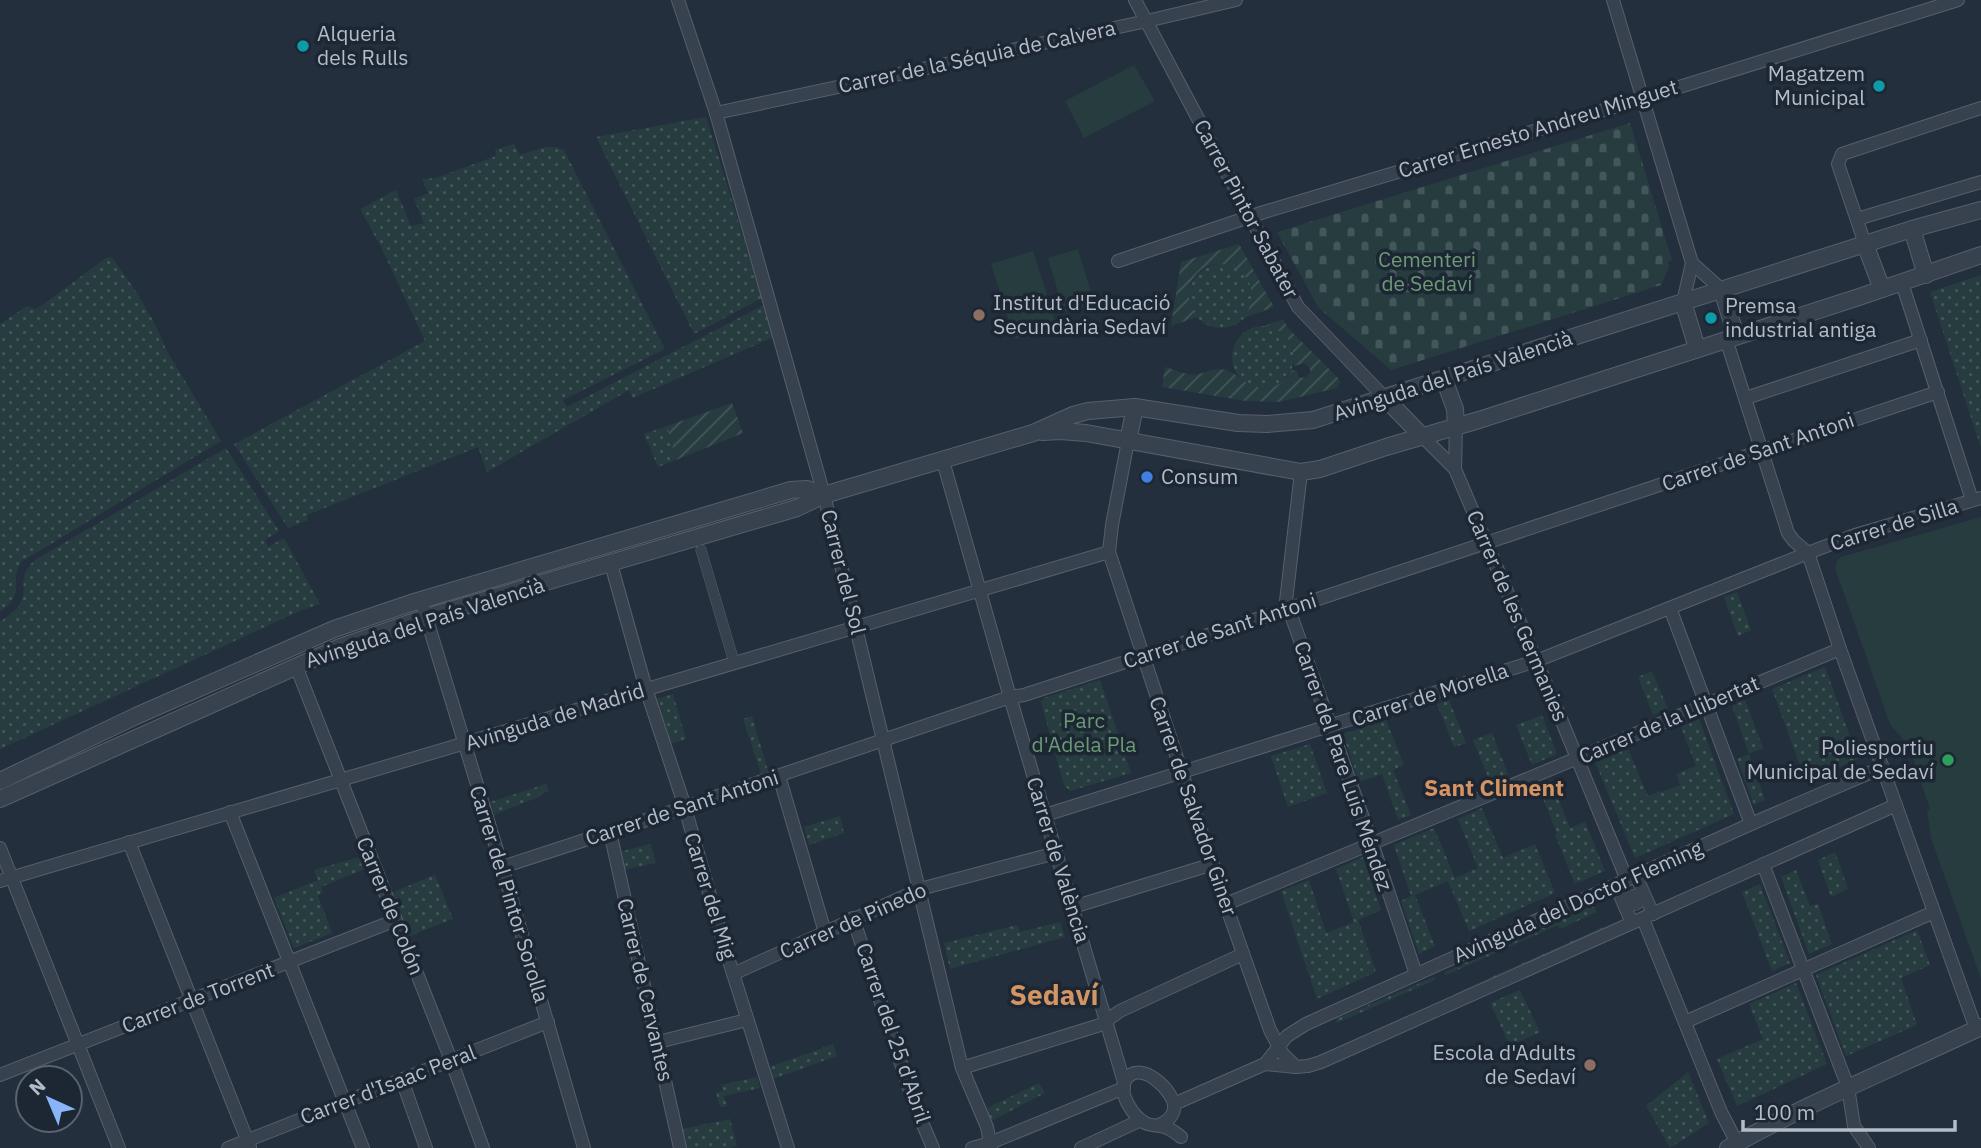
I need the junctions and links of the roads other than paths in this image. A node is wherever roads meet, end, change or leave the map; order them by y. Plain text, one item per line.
1 (678, 0) edge
2 (1135, 0) edge
3 (1236, 0) edge
4 (1614, 0) edge
5 (1958, 0) edge
6 (1147, 21) junction
7 (1644, 98) junction
8 (1981, 108) edge
9 (716, 113) junction
10 (1981, 182) edge
11 (1981, 210) edge
12 (1250, 216) junction
13 (1857, 219) junction
14 (1912, 229) junction
15 (1865, 244) junction
16 (1981, 255) edge
17 (1118, 261) dead end
18 (1692, 263) junction
19 (1926, 275) junction
20 (1902, 283) junction
21 (1882, 289) junction
22 (1722, 290) junction
23 (1683, 302) junction
24 (1731, 338) junction
25 (1921, 340) junction
26 (1697, 348) junction
27 (1444, 379) junction
28 (1938, 392) junction
29 (1385, 398) junction
30 (1746, 398) junction
31 (1135, 407) junction
32 (1457, 426) junction
33 (1033, 433) junction
34 (1422, 436) junction
35 (1128, 441) junction
36 (1763, 452) junction
37 (943, 461) junction
38 (1455, 469) junction
39 (1301, 472) junction
40 (824, 495) junction
41 (1977, 499) edge
42 (1486, 543) junction
43 (701, 550) dead end
44 (1109, 552) junction
45 (1808, 553) junction
46 (611, 564) junction
47 (981, 591) junction
48 (421, 600) junction
49 (1670, 608) junction
50 (1288, 610) junction
51 (427, 617) junction
52 (856, 627) junction
53 (302, 643) junction
54 (1840, 649) junction
55 (732, 655) dead end
56 (1142, 656) junction
57 (1536, 662) junction
58 (296, 666) junction
59 (646, 689) junction
60 (1010, 697) junction
61 (1706, 705) junction
62 (1330, 727) junction
63 (883, 741) junction
64 (463, 744) junction
65 (1577, 758) junction
66 (1883, 767) junction
67 (1182, 773) junction
68 (779, 776) junction
69 (340, 780) junction
70 (0, 781) edge
71 (0, 799) edge
72 (1896, 805) junction
73 (683, 808) junction
74 (230, 812) junction
75 (1045, 815) junction
76 (1751, 824) junction
77 (610, 832) junction
78 (129, 842) junction
79 (1372, 843) junction
80 (0, 848) edge
81 (1056, 853) junction
82 (1213, 864) junction
83 (1763, 864) junction
84 (502, 867) junction
85 (6, 879) edge
86 (1626, 881) junction
87 (920, 889) junction
88 (1226, 904) junction
89 (1073, 907) junction
90 (1934, 912) junction
91 (853, 918) junction
92 (1642, 919) junction
93 (396, 920) junction
94 (825, 932) junction
95 (1243, 954) junction
96 (291, 961) junction
97 (1802, 971) junction
98 (733, 974) junction
99 (1416, 974) junction
100 (192, 1000) junction
101 (747, 1020) junction
102 (548, 1022) junction
103 (1106, 1022) junction
104 (1685, 1023) junction
105 (1979, 1028) edge
106 (658, 1042) junction
107 (79, 1045) junction
108 (1279, 1046) junction
109 (1116, 1057) junction
110 (451, 1060) junction
111 (1265, 1064) junction
112 (1296, 1067) junction
113 (962, 1068) junction
114 (1136, 1072) junction
115 (0, 1075) edge
116 (402, 1080) junction
117 (1124, 1085) junction
118 (1848, 1087) junction
119 (346, 1102) junction
120 (1173, 1110) junction
121 (1140, 1120) junction
122 (1159, 1125) junction
123 (1184, 1142) edge
124 (249, 1144) edge
125 (990, 1146) edge
126 (1730, 1147) edge
127 (119, 1148) edge
128 (228, 1148) edge
129 (363, 1148) edge
130 (426, 1148) edge
131 (482, 1148) edge
132 (584, 1148) edge
133 (680, 1148) edge
134 (788, 1148) edge
135 (933, 1148) edge
136 (972, 1148) edge
137 (1081, 1148) edge
138 (1869, 1148) edge

1 - 9 street, Carrer del Sol
2 - 6 street, Carrer Pintor Sabater
3 - 6 street, Carrer de la Séquia de Calvera
4 - 7 street
5 - 7 street, Carrer Ernesto Andreu Minguet
6 - 9 street, Carrer de la Séquia de Calvera
6 - 12 street, Carrer Pintor Sabater
7 - 12 street, Carrer Ernesto Andreu Minguet
7 - 18 street
8 - 13 street
9 - 40 street, Carrer del Sol
10 - 13 street
11 - 14 street, Avinguda del País Valencià
12 - 17 street, Carrer Ernesto Andreu Minguet
12 - 29 street, Carrer Pintor Sabater
13 - 15 street
14 - 15 street, Avinguda del País Valencià
14 - 19 street
15 - 21 street
15 - 22 street, Avinguda del País Valencià
16 - 19 street, Avinguda del País Valencià
18 - 22 street
18 - 23 street
19 - 20 street, Avinguda del País Valencià
20 - 21 street, Avinguda del País Valencià
20 - 25 street
21 - 24 street, Avinguda del País Valencià
22 - 23 street, Avinguda del País Valencià
22 - 24 street
23 - 26 street
23 - 27 street, Avinguda del País Valencià
24 - 26 street, Avinguda del País Valencià
24 - 30 street
25 - 28 street
25 - 30 street
26 - 32 street, Avinguda del País Valencià
27 - 29 street, Avinguda del País Valencià
27 - 32 street
28 - 36 street, Carrer de Sant Antoni
28 - 41 street
29 - 31 street, Avinguda del País Valencià
29 - 34 street
30 - 36 street
31 - 33 street, Avinguda del País Valencià
31 - 35 street
32 - 34 street, Avinguda del País Valencià
32 - 38 street
33 - 35 street, Avinguda del País Valencià
33 - 37 street, Avinguda del País Valencià
34 - 38 street
34 - 39 street, Avinguda del País Valencià
35 - 39 street, Avinguda del País Valencià
35 - 44 street, Carrer de Salvador Giner
36 - 42 street, Carrer de Sant Antoni
36 - 45 street
37 - 40 street, Avinguda del País Valencià
37 - 47 street, Carrer de València
38 - 42 street, Carrer de les Germanies
39 - 50 street, Carrer del Pare Luis Méndez
40 - 46 street, Avinguda del País Valencià
40 - 48 street, Avinguda del País Valencià
40 - 52 street, Carrer del Sol
41 - 45 street, Carrer de Silla
42 - 50 street, Carrer de Sant Antoni
42 - 57 street, Carrer de les Germanies
43 - 55 street
44 - 47 street, Avinguda de Madrid
44 - 56 street, Carrer de Salvador Giner
45 - 49 street, Carrer de Morella
45 - 54 street
46 - 51 street, Avinguda del País Valencià
46 - 59 street, Carrer del Mig
47 - 52 street, Avinguda de Madrid
47 - 60 street, Carrer de València
48 - 51 street, Carrer del Pintor Sorolla
48 - 53 street, Avinguda del País Valencià
49 - 57 street, Carrer de Morella
49 - 61 street
50 - 56 street, Carrer de Sant Antoni
50 - 62 street, Carrer del Pare Luis Méndez
51 - 58 street, Avinguda del País Valencià
51 - 64 street, Carrer del Pintor Sorolla
52 - 59 street, Avinguda de Madrid
52 - 63 street, Carrer del Sol
53 - 58 street
53 - 70 street, Avinguda del País Valencià
54 - 61 street, Carrer de la Llibertat
54 - 66 street
56 - 60 street, Carrer de Sant Antoni
56 - 67 street, Carrer de Salvador Giner
57 - 62 street, Carrer de Morella
57 - 65 street, Carrer de les Germanies
58 - 69 street, Carrer de Colón
58 - 71 street, Avinguda del País Valencià
59 - 64 street, Avinguda de Madrid
59 - 73 street, Carrer del Mig
60 - 63 street, Carrer de Sant Antoni
60 - 75 street, Carrer de València
61 - 65 street, Carrer de la Llibertat
61 - 76 street
62 - 67 street, Carrer de Morella
62 - 79 street, Carrer del Pare Luis Méndez
63 - 68 street, Carrer de Sant Antoni
63 - 87 street, Carrer del Sol
64 - 69 street, Avinguda de Madrid
64 - 84 street, Carrer del Pintor Sorolla
65 - 79 street, Carrer de la Llibertat
65 - 86 street, Carrer de les Germanies
66 - 72 street
66 - 76 street, Avinguda del Doctor Fleming
67 - 75 street, Carrer de Morella
67 - 82 street, Carrer de Salvador Giner
68 - 73 street, Carrer de Sant Antoni
68 - 94 street
69 - 74 street, Avinguda de Madrid
69 - 93 street, Carrer de Colón
72 - 83 street, Avinguda del Doctor Fleming
72 - 90 street
73 - 77 street, Carrer de Sant Antoni
73 - 98 street, Carrer del Mig
74 - 78 street, Avinguda de Madrid
74 - 96 street
75 - 81 street, Carrer de València
76 - 86 street, Avinguda del Doctor Fleming
77 - 84 street, Carrer de Sant Antoni
77 - 106 street, Carrer de Cervantes
78 - 85 street, Avinguda de Madrid
78 - 100 street
79 - 88 street, Carrer de la Llibertat
79 - 99 street, Carrer del Pare Luis Méndez
80 - 85 street
81 - 87 street, Carrer de Pinedo
81 - 89 street, Carrer de València
82 - 88 street, Carrer de Salvador Giner
82 - 89 street
83 - 92 street, Avinguda del Doctor Fleming
83 - 97 street
84 - 102 street, Carrer del Pintor Sorolla
85 - 107 street
86 - 92 street, Carrer de les Germanies
86 - 92 street, Carrer de les Germanies
86 - 99 street, Avinguda del Doctor Fleming
87 - 91 street, Carrer de Pinedo
87 - 113 street, Carrer del Sol
88 - 95 street, Carrer de Salvador Giner
89 - 103 street, Carrer de València
90 - 97 street
90 - 105 street
91 - 94 street, Carrer de Pinedo
91 - 135 street, Carrer del 25 d'Abril
92 - 104 street, Carrer de les Germanies
92 - 112 street, Avinguda del Doctor Fleming
93 - 96 street, Carrer de Torrent
93 - 110 street, Carrer de Colón
94 - 98 street, Carrer de Pinedo
95 - 103 street
95 - 108 street, Carrer de Salvador Giner
96 - 100 street, Carrer de Torrent
96 - 119 street
97 - 104 street
97 - 118 street
98 - 101 street, Carrer del Mig
99 - 108 street, Avinguda del Doctor Fleming
100 - 107 street, Carrer de Torrent
100 - 124 street
101 - 106 street
101 - 134 street, Carrer del Mig
102 - 110 street, Carrer d'Isaac Peral
102 - 132 street, Carrer del Pintor Sorolla
103 - 109 street, Carrer de València
103 - 113 street
104 - 126 street, Carrer de les Germanies
105 - 118 street
106 - 133 street, Carrer de Cervantes
107 - 115 street, Carrer de Torrent
107 - 127 street
108 - 111 street, Avinguda del Doctor Fleming
108 - 112 street
109 - 114 street
109 - 117 street, Carrer de València
110 - 116 street, Carrer d'Isaac Peral
110 - 131 street, Carrer de Colón
111 - 112 street, Avinguda del Doctor Fleming
111 - 120 street, Avinguda del Doctor Fleming
113 - 125 street, Carrer del Sol
114 - 117 street
114 - 120 street
116 - 119 street, Carrer d'Isaac Peral
116 - 130 street
117 - 121 street
117 - 125 street
118 - 126 street
118 - 138 street
119 - 124 street, Carrer d'Isaac Peral
119 - 129 street
120 - 122 street
120 - 123 street
121 - 122 street
121 - 137 street
122 - 123 street
124 - 128 street, Carrer d'Isaac Peral
125 - 136 street

